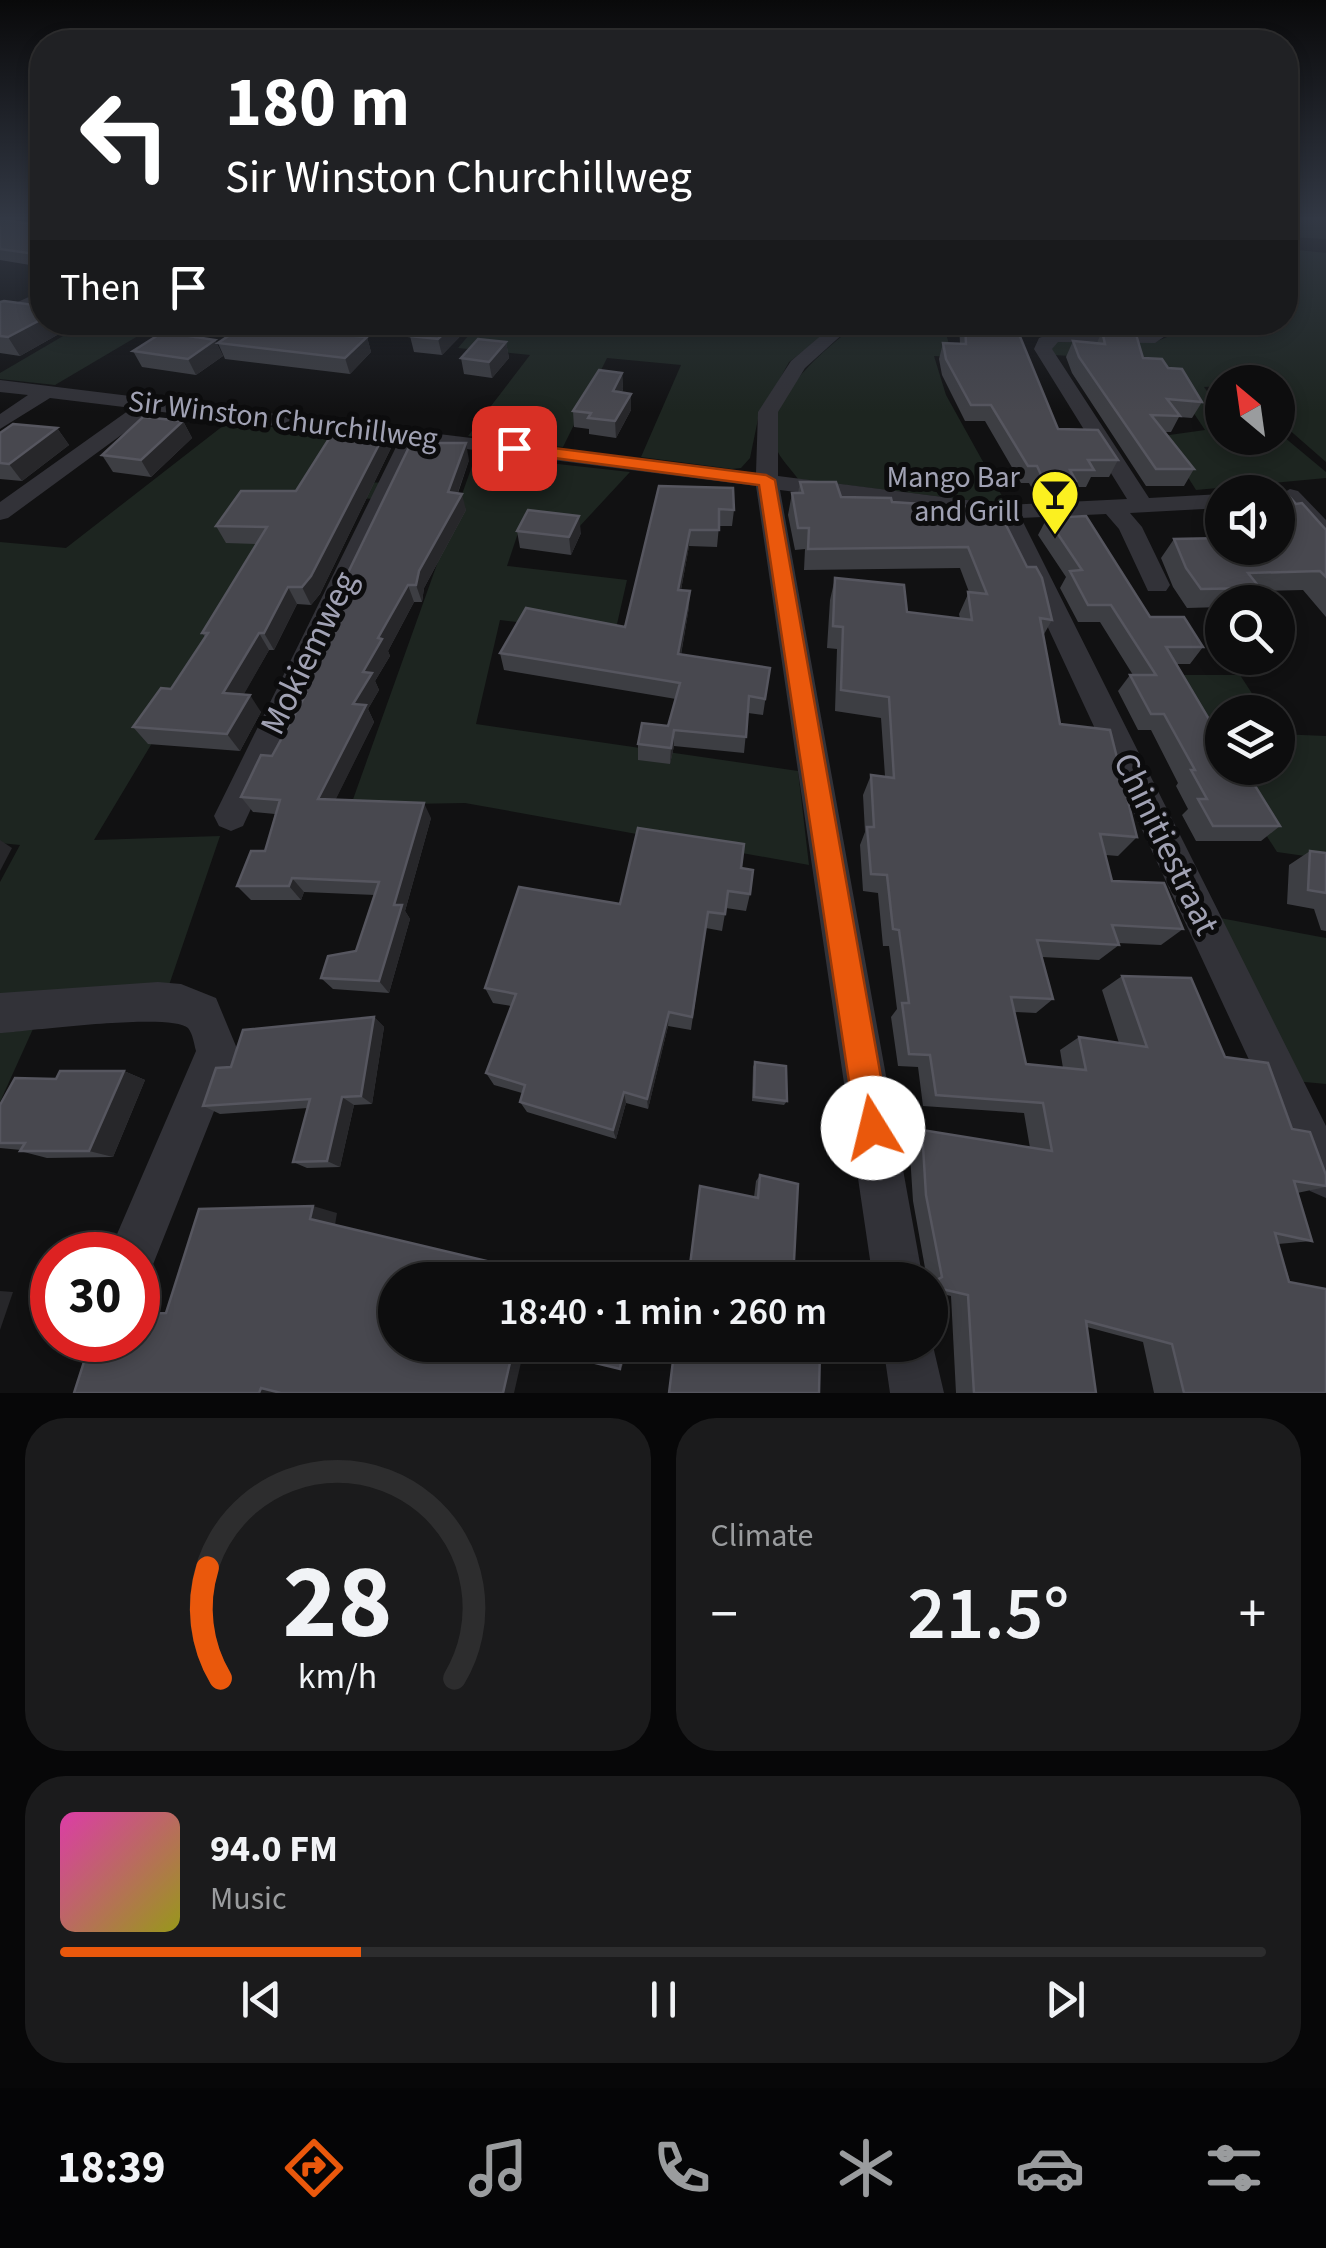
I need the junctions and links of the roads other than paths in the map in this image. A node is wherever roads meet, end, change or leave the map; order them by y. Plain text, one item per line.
1 (30, 302) edge
2 (0, 317) edge
3 (833, 335) edge
4 (1158, 335) edge
5 (0, 386) edge
6 (46, 392) junction
7 (150, 404) junction
8 (0, 423) edge
9 (412, 436) junction
10 (766, 480) junction
11 (1326, 494) edge
12 (1295, 495) edge
13 (1205, 501) edge
14 (1143, 506) junction
15 (1295, 506) edge
16 (1114, 508) junction
17 (1006, 512) junction
18 (0, 513) edge
19 (1326, 534) edge
20 (1158, 584) dead end
21 (231, 816) dead end
22 (0, 1013) edge
23 (1326, 1175) edge
24 (142, 1232) edge
25 (895, 1262) edge
26 (912, 1362) edge
27 (917, 1393) edge

1 - 2 street
3 - 10 street
4 - 14 street
5 - 6 street, Sir Winston Churchillweg
6 - 7 street, Sir Winston Churchillweg
6 - 8 street
7 - 9 street, Sir Winston Churchillweg
7 - 18 street
9 - 10 street, Sir Winston Churchillweg
9 - 21 street, Mokiemweg
10 - 17 street, Sir Winston Churchillweg
10 - 25 street
11 - 12 street
13 - 14 street, Sir Winston Churchillweg
14 - 16 street, Sir Winston Churchillweg
15 - 19 street
16 - 17 street, Sir Winston Churchillweg
16 - 20 street
17 - 23 street, Chinitiestraat
22 - 24 street
26 - 27 street

